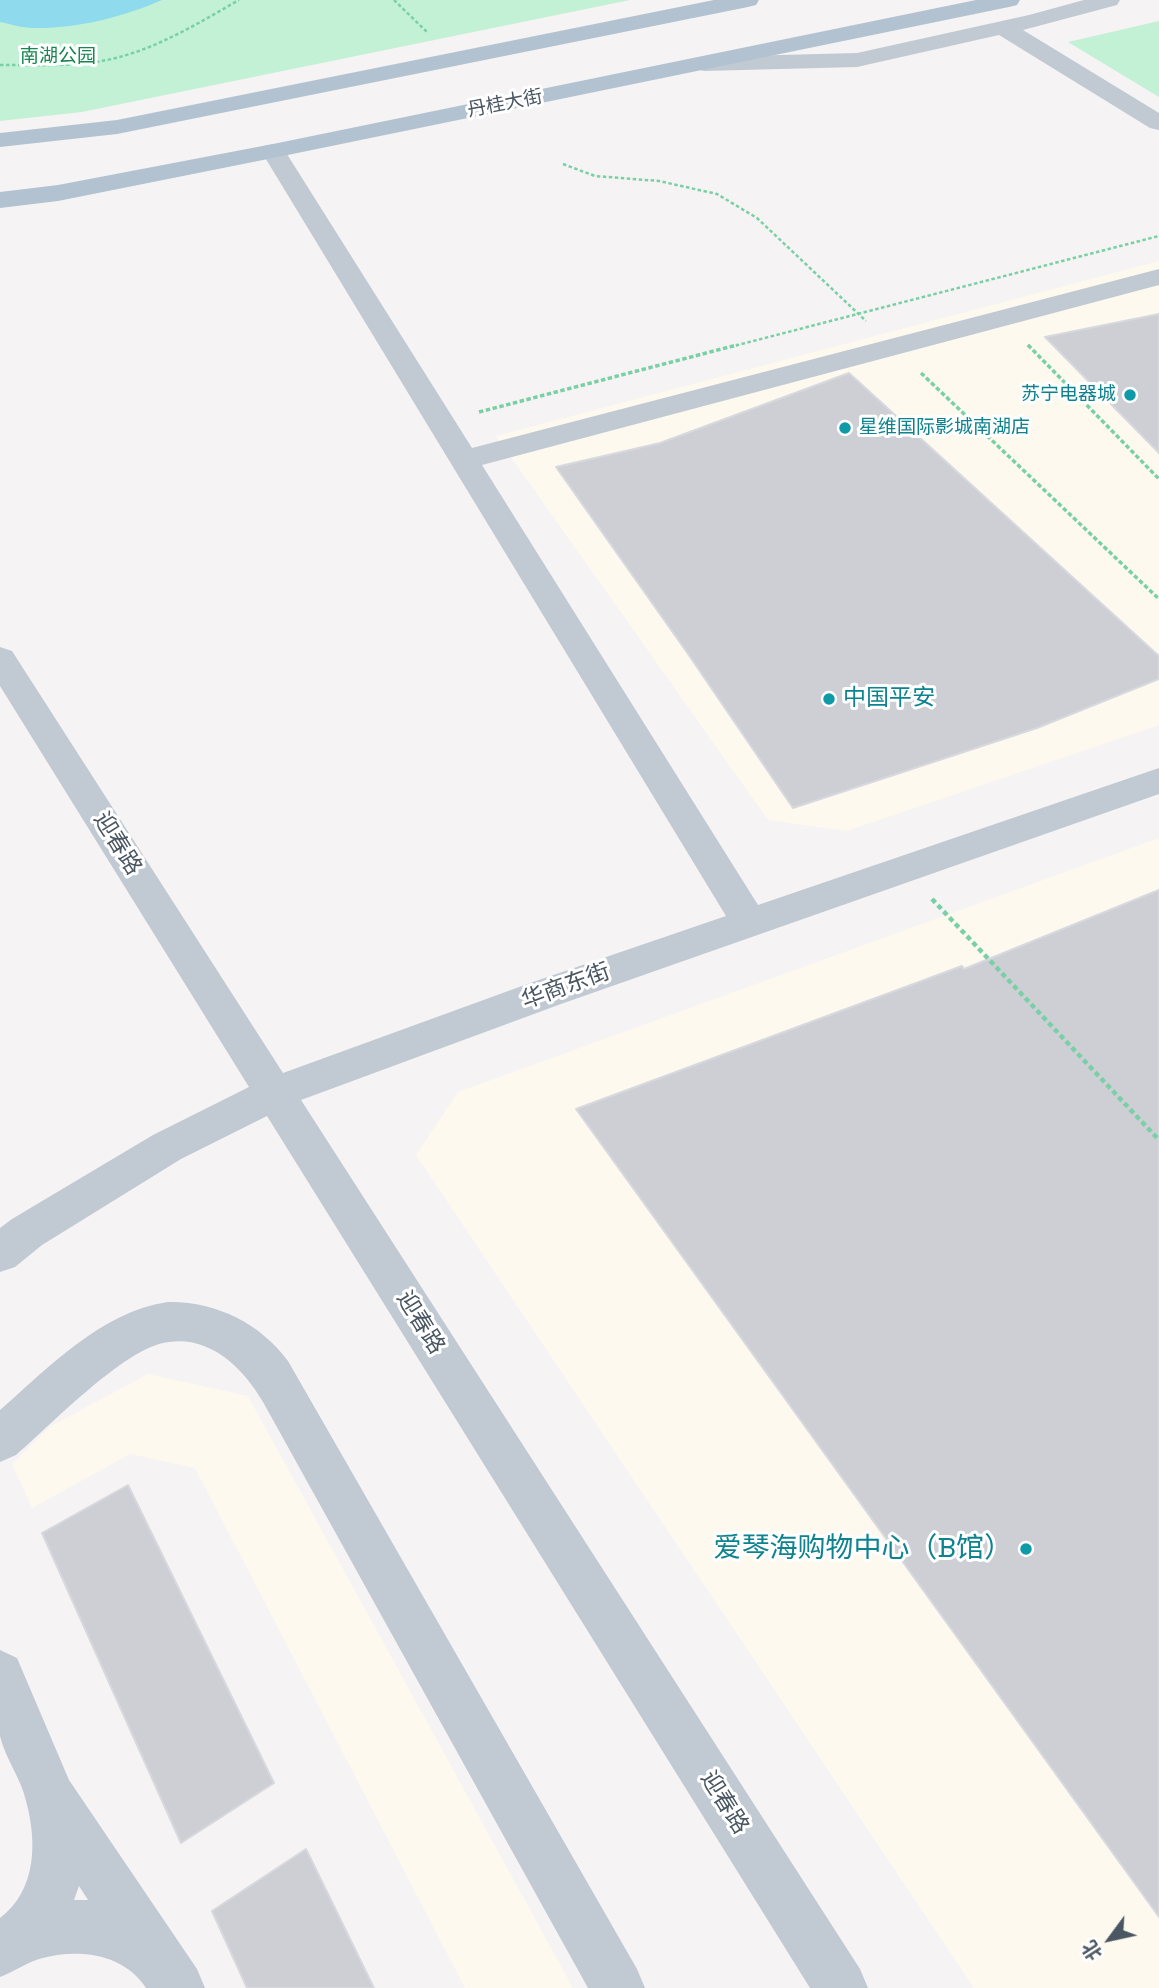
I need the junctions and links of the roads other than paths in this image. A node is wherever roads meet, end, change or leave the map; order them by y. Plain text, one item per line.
1 (748, 0) edge
2 (1009, 0) edge
3 (1109, 0) edge
4 (1003, 28) junction
5 (704, 64) junction
6 (1159, 122) edge
7 (0, 140) edge
8 (273, 151) junction
9 (0, 200) edge
10 (1159, 277) edge
11 (464, 460) junction
12 (0, 659) edge
13 (1159, 781) edge
14 (750, 923) junction
15 (275, 1093) junction
16 (0, 1253) edge
17 (0, 1440) edge
18 (0, 1675) edge
19 (51, 1798) junction
20 (4, 1948) edge
21 (171, 1977) edge
22 (618, 1988) edge
23 (841, 1988) edge

1 - 7 main road
2 - 5 main road, 丹桂大街
3 - 4 street
4 - 5 street
4 - 6 street
5 - 8 main road, 丹桂大街
8 - 9 main road, 丹桂大街
8 - 11 street
10 - 11 street
11 - 14 street
12 - 15 street, 迎春路
13 - 14 street, 华商东街
14 - 15 street, 华商东街
15 - 16 street, 华商东街
15 - 23 street, 迎春路
17 - 22 street
18 - 19 street
19 - 20 street
19 - 21 street
20 - 21 street

